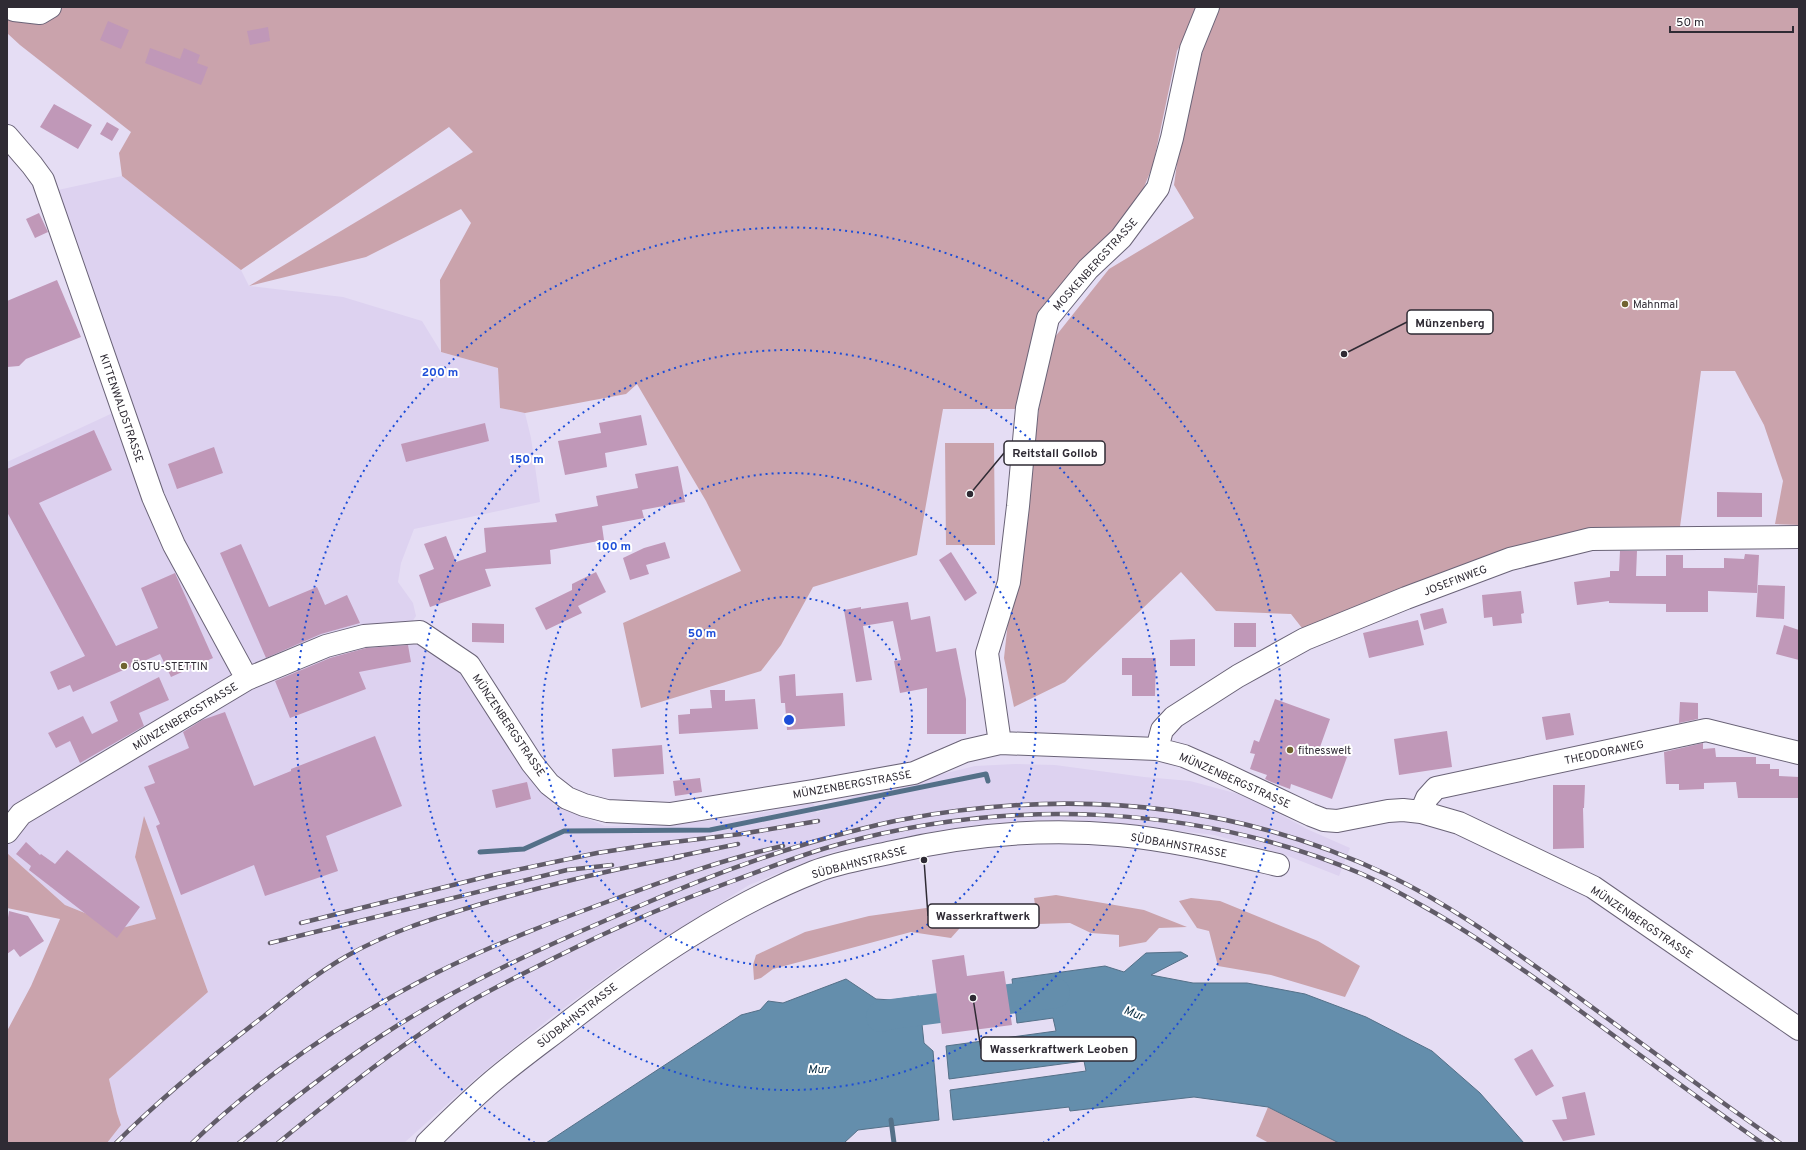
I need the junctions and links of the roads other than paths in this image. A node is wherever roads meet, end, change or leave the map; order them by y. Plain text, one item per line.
1 (7, 7) edge
2 (50, 7) edge
3 (1208, 7) edge
4 (7, 136) edge
5 (1799, 537) edge
6 (247, 679) junction
7 (1000, 743) junction
8 (1157, 749) junction
9 (1799, 753) edge
10 (1421, 812) junction
11 (7, 832) edge
12 (1278, 865) dead end
13 (1799, 1029) edge
14 (427, 1143) edge

1 - 2 street
3 - 7 street, MOSKENBERGSTRASSE
4 - 6 street, KITTENWALDSTRASSE
5 - 8 street, JOSEFINWEG
6 - 7 street, MÜNZENBERGSTRASSE
6 - 11 street, MÜNZENBERGSTRASSE
7 - 8 street, MÜNZENBERGSTRASSE
8 - 10 street, MÜNZENBERGSTRASSE
9 - 10 street, THEODORAWEG
10 - 13 street, MÜNZENBERGSTRASSE
12 - 14 street, SÜDBAHNSTRASSE

